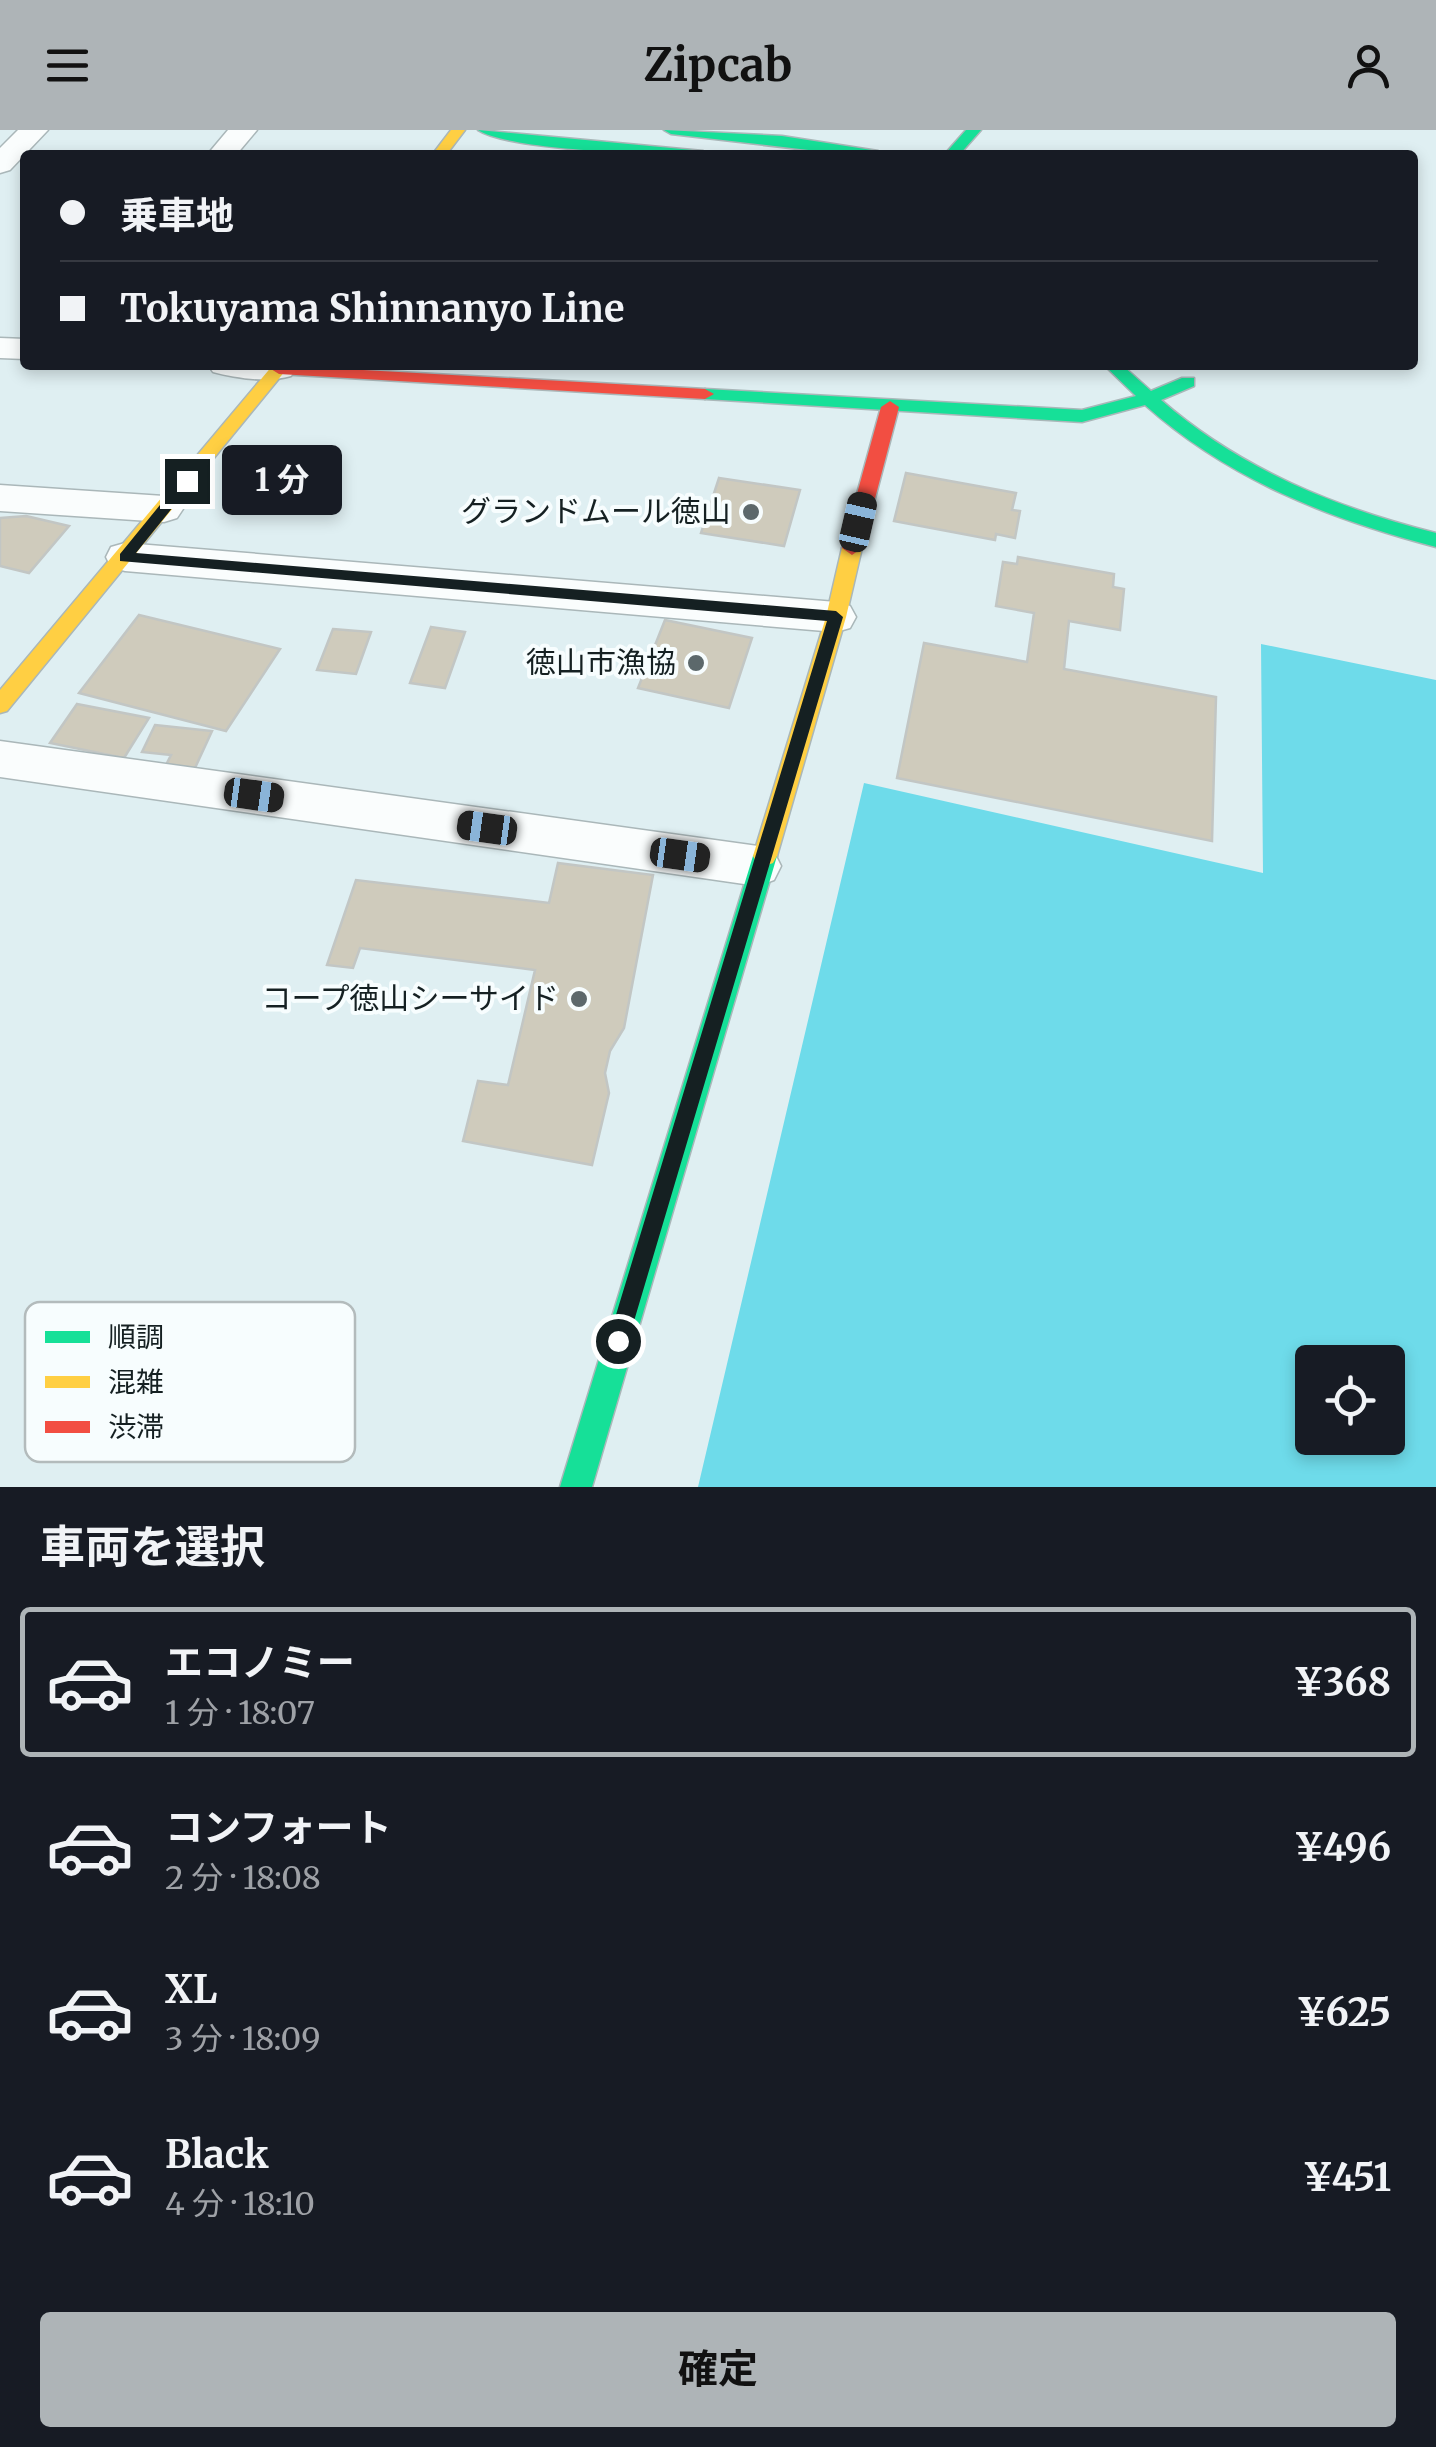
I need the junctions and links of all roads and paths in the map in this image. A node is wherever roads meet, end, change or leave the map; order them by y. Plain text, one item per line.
1 (34, 130) edge
2 (242, 130) edge
3 (458, 130) edge
4 (484, 130) edge
5 (671, 130) edge
6 (974, 130) edge
7 (225, 150) edge
8 (443, 150) edge
9 (650, 150) edge
10 (837, 150) edge
11 (956, 150) edge
12 (0, 164) edge
13 (279, 370) edge
14 (327, 370) edge
15 (1118, 370) edge
16 (1176, 370) edge
17 (1150, 398) junction
18 (890, 407) junction
19 (0, 498) edge
20 (164, 509) junction
21 (1436, 540) edge
22 (125, 558) junction
23 (836, 617) junction
24 (0, 705) edge
25 (0, 759) edge
26 (758, 866) junction
27 (576, 1487) edge

1 - 12 street
2 - 7 street
3 - 8 street
4 - 9 street
5 - 10 street
6 - 11 street
13 - 20 street
14 - 18 street
15 - 17 street
16 - 17 street
17 - 18 street
17 - 21 street
18 - 23 street
19 - 20 street
20 - 22 street
22 - 23 street
22 - 24 street
23 - 26 street
25 - 26 street
26 - 27 street

